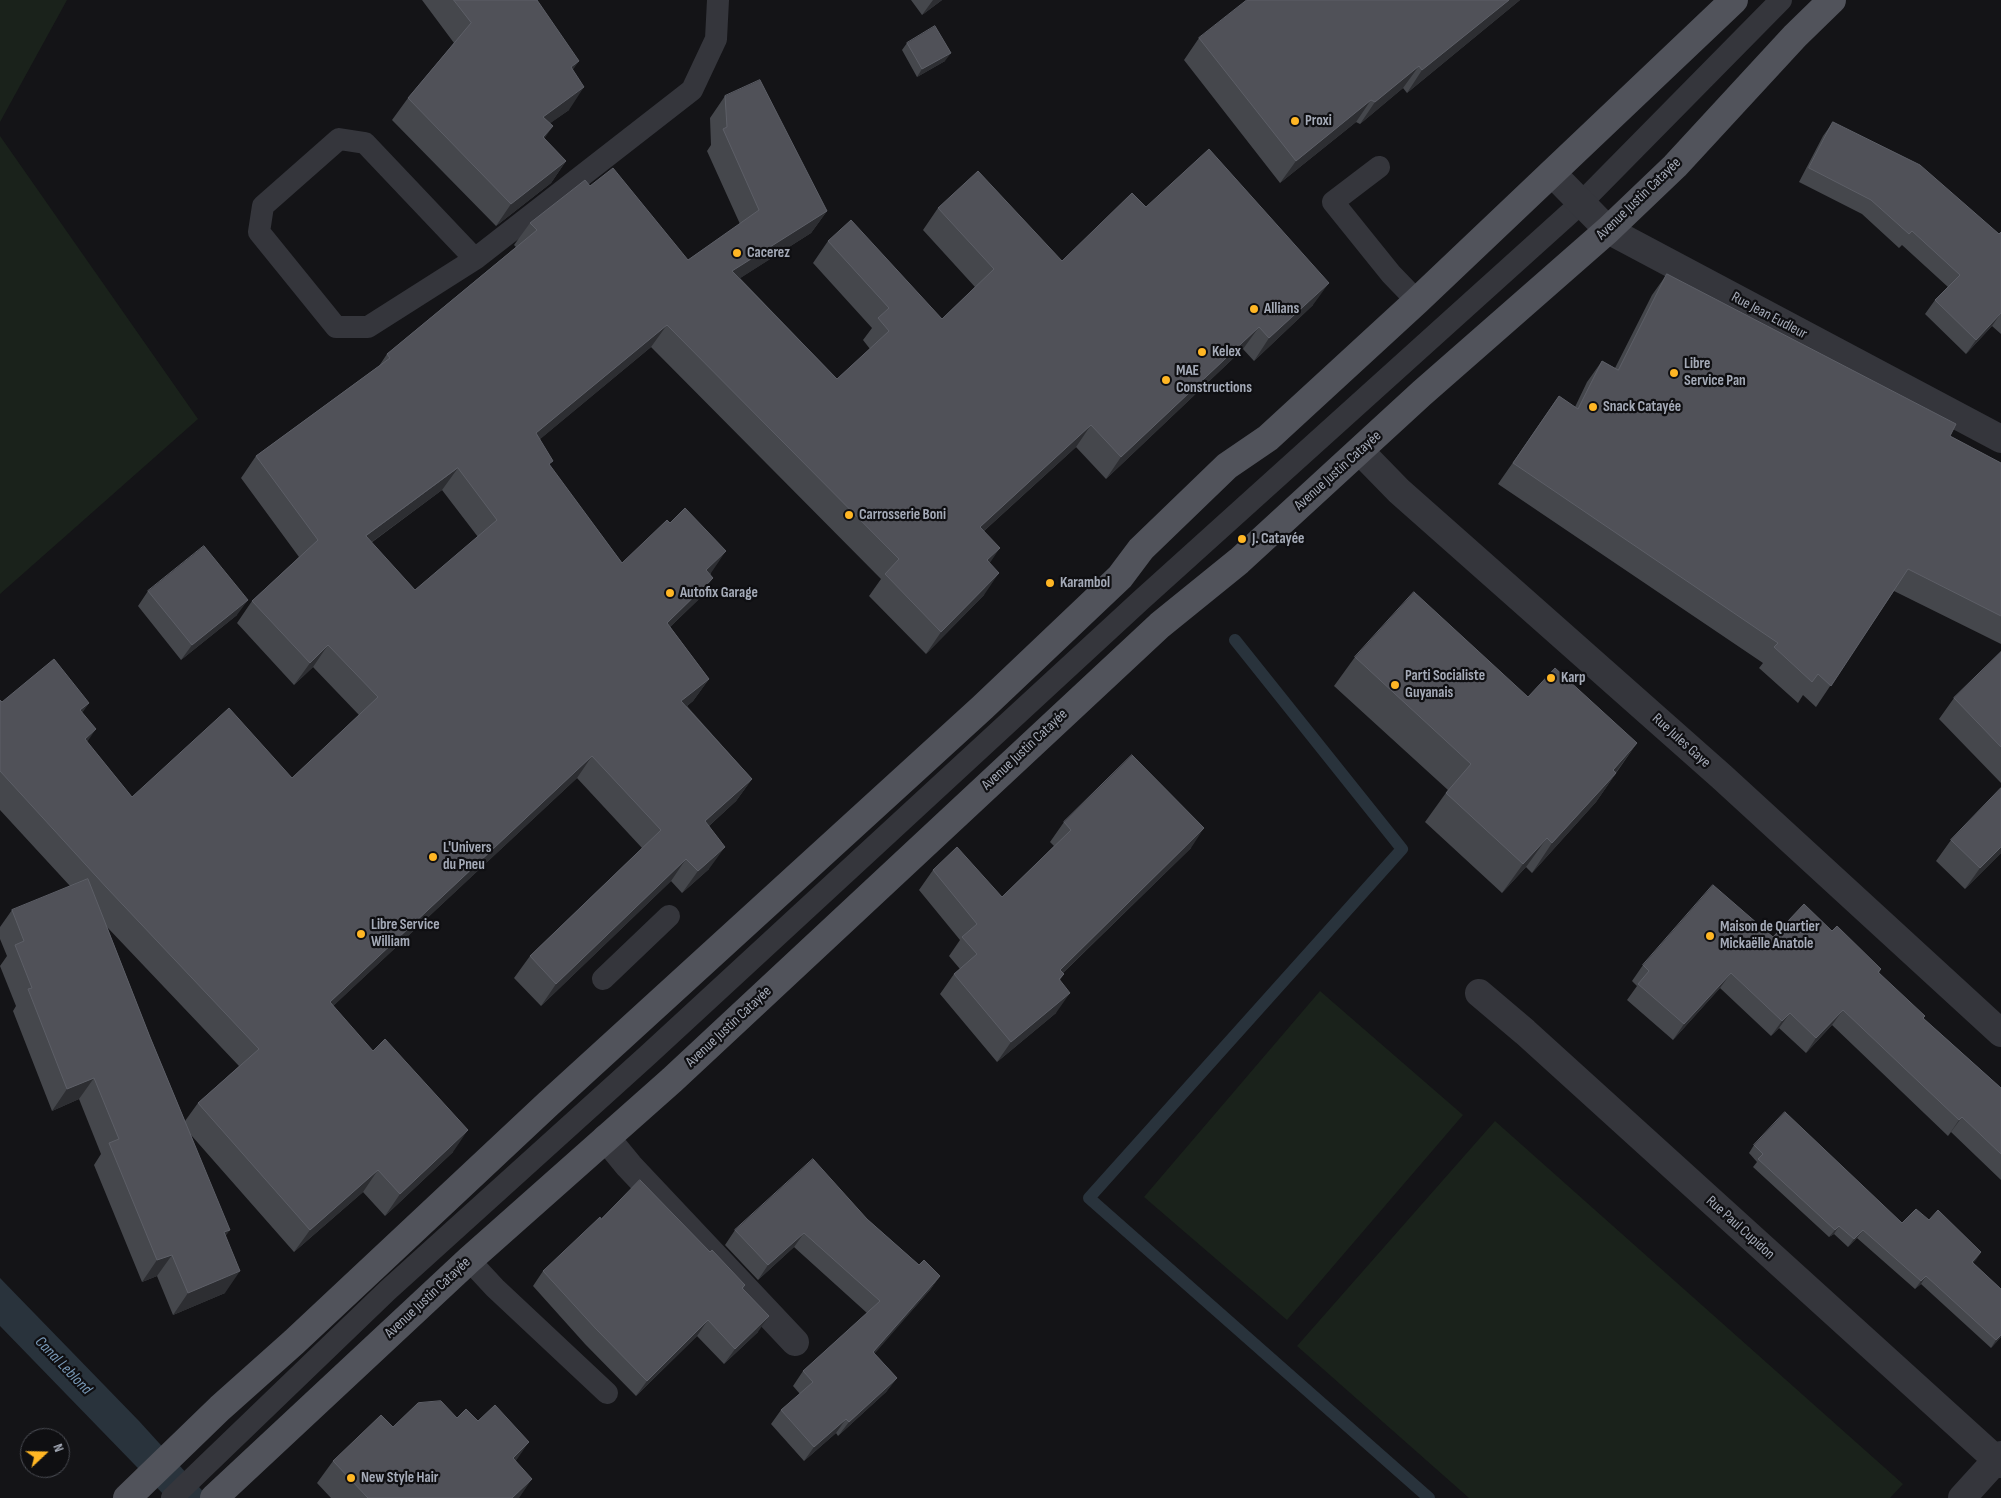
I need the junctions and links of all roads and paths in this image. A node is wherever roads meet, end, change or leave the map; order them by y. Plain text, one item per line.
1 (718, 0) edge
2 (1734, 0) edge
3 (1781, 0) edge
4 (1832, 0) edge
5 (1379, 167) dead end
6 (1552, 173) junction
7 (1580, 204) junction
8 (1608, 230) junction
9 (475, 259) junction
10 (1417, 301) junction
11 (2001, 439) edge
12 (1360, 451) junction
13 (669, 916) dead end
14 (603, 979) dead end
15 (1479, 993) dead end
16 (2001, 1033) edge
17 (606, 1138) junction
18 (469, 1260) junction
19 (795, 1342) dead end
20 (607, 1393) dead end
21 (1999, 1460) edge
22 (127, 1498) edge
23 (172, 1498) edge
24 (214, 1498) edge
25 (1962, 1498) edge

1 - 9 lane
2 - 6 main road
3 - 7 lane
4 - 8 main road, Avenue Justin Catayée
5 - 10 lane
6 - 7 street, Rue Jean Eudleur
6 - 10 main road
7 - 8 street, Rue Jean Eudleur
7 - 23 lane
8 - 11 street, Rue Jean Eudleur
8 - 12 main road, Avenue Justin Catayée
9 - 9 lane
10 - 22 main road
12 - 16 street, Rue Jules Gaye
12 - 17 main road, Avenue Justin Catayée
13 - 14 lane
15 - 21 street, Rue Paul Cupidon
17 - 18 main road, Avenue Justin Catayée
17 - 19 street
18 - 20 lane
18 - 24 main road, Avenue Justin Catayée
21 - 25 street

